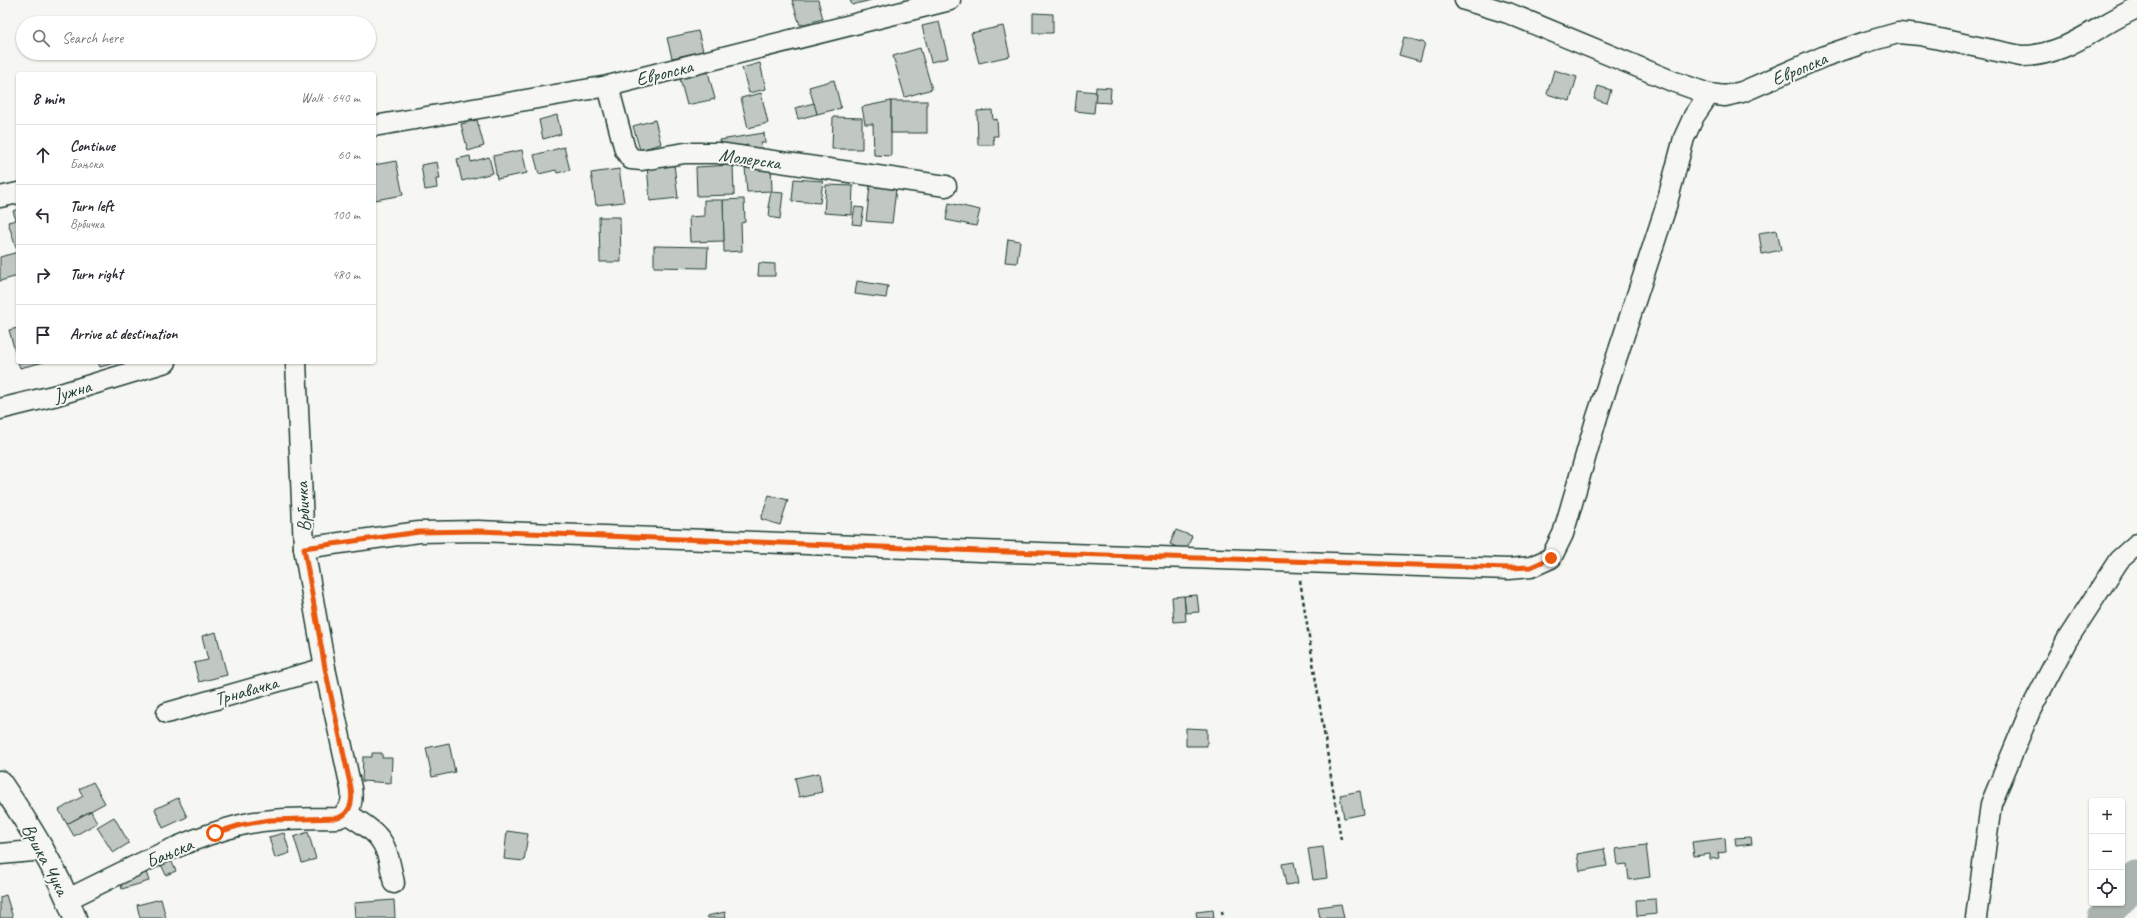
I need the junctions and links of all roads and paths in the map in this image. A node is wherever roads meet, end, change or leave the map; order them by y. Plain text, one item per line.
1 (950, 0) edge
2 (1465, 0) edge
3 (2135, 0) edge
4 (2137, 8) edge
5 (608, 86) junction
6 (1709, 94) junction
7 (376, 126) edge
8 (946, 186) dead end
9 (16, 193) edge
10 (0, 197) edge
11 (159, 364) edge
12 (296, 364) edge
13 (0, 409) edge
14 (2137, 544) edge
15 (304, 548) junction
16 (1297, 562) junction
17 (325, 668) junction
18 (167, 713) dead end
19 (0, 782) edge
20 (346, 813) junction
21 (1341, 840) dead end
22 (44, 850) junction
23 (0, 854) edge
24 (394, 883) dead end
25 (72, 909) edge
26 (1222, 911) dead end
27 (1223, 918) edge
28 (1976, 918) edge

1 - 5 street, Европска
2 - 6 street, Европска
3 - 4 street
4 - 6 street, Европска
5 - 7 street, Европска
5 - 8 street, Молерска
6 - 16 street
9 - 10 street
11 - 13 street, Јужна
12 - 15 street, Врбичка
14 - 28 street
15 - 16 street
15 - 17 street, Врбичка
16 - 21 path
17 - 18 street, Трнавачка
17 - 20 street, Врбичка
19 - 22 main road, Вршка Чука
20 - 24 street
20 - 25 street, Бањска
22 - 23 street
22 - 25 main road, Вршка Чука
26 - 27 path

